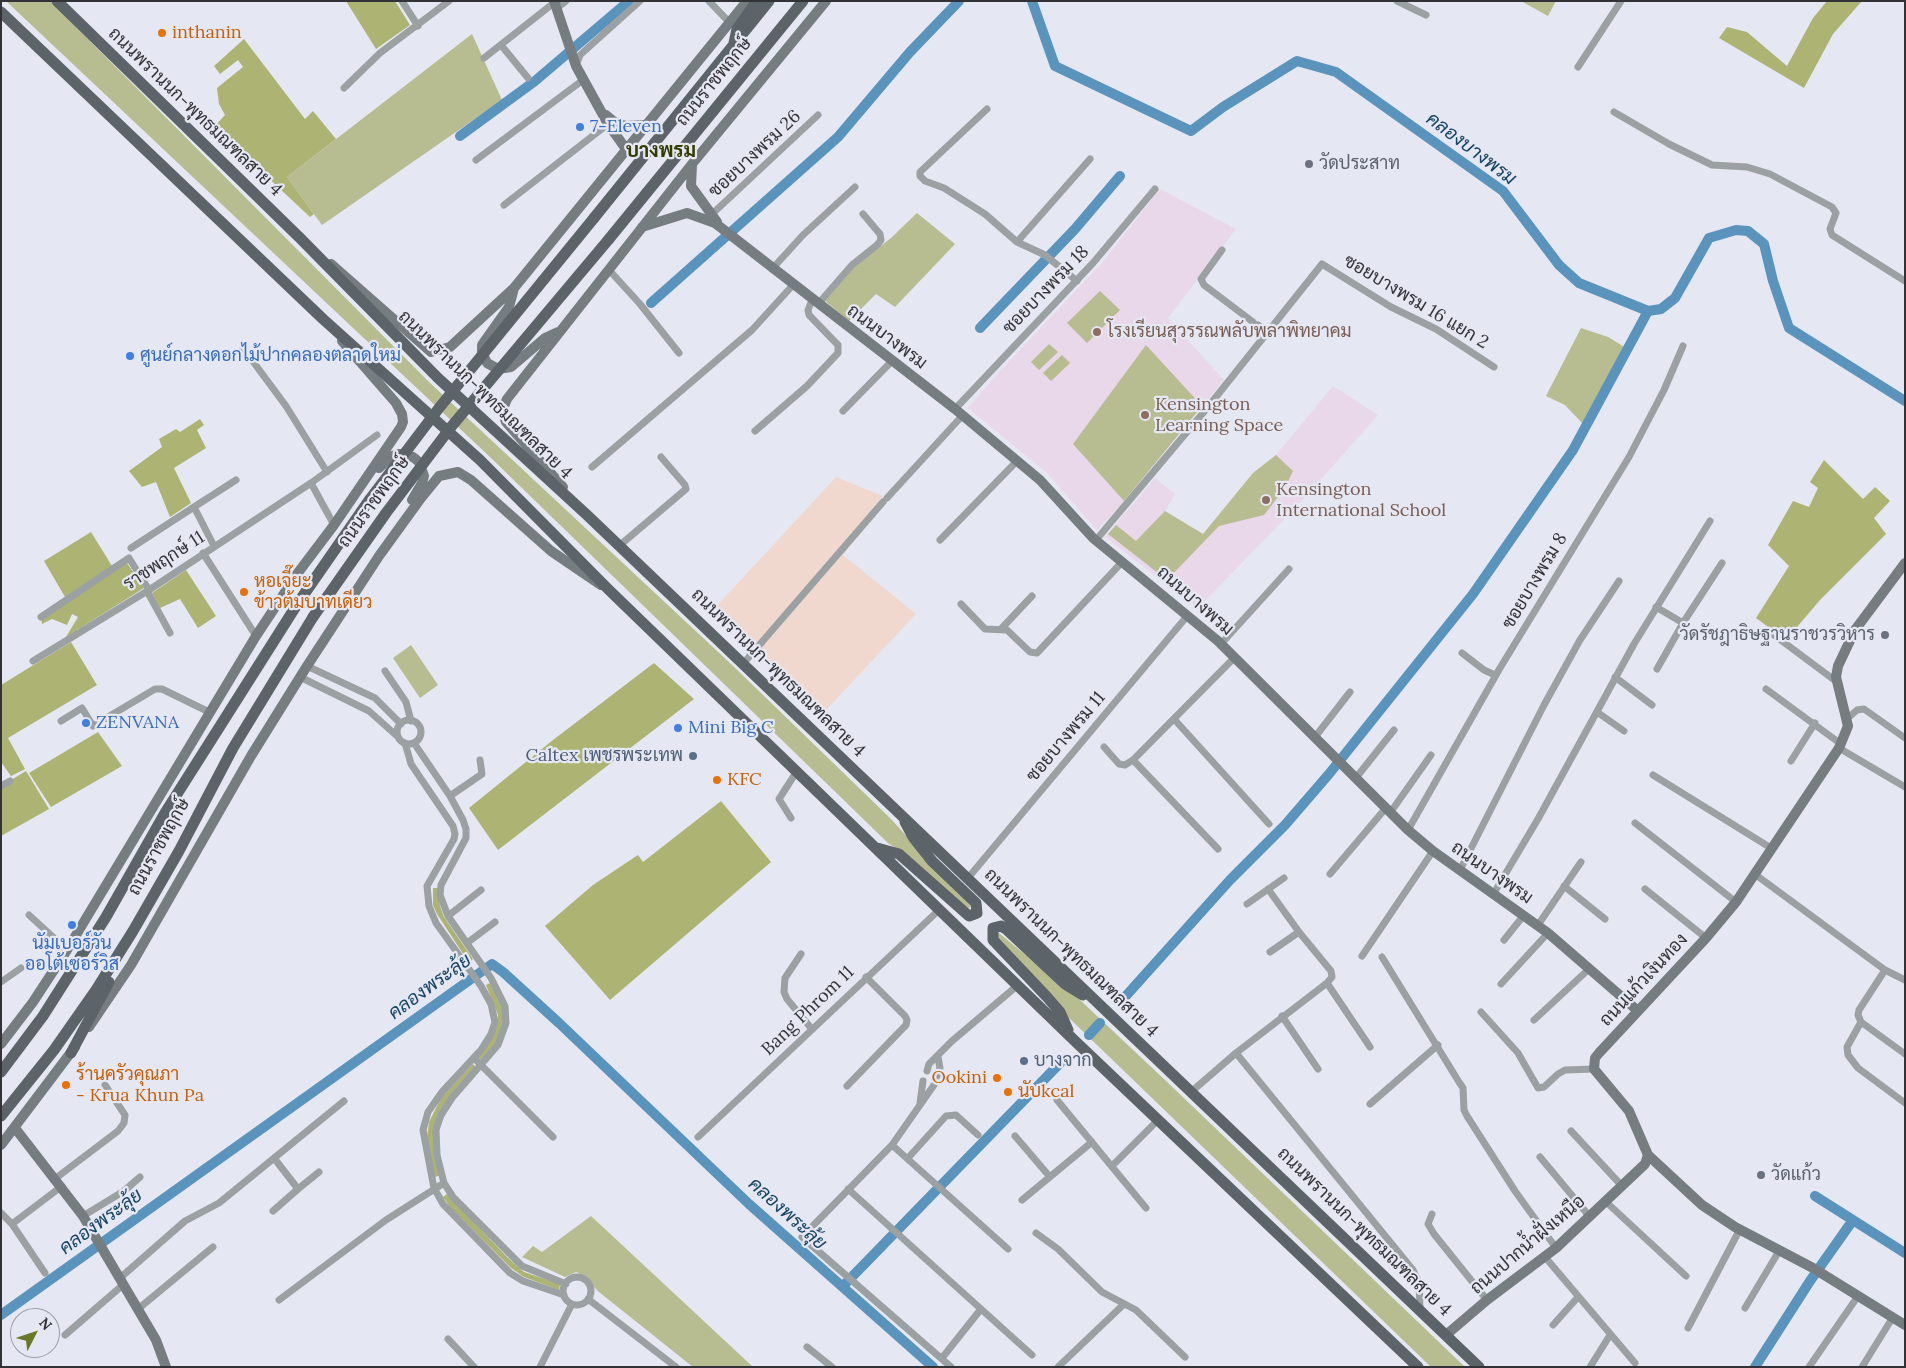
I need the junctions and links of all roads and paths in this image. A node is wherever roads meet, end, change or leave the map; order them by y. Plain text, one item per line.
1 (57, 1) edge
2 (402, 1) edge
3 (449, 1) edge
4 (566, 1) edge
5 (640, 1) edge
6 (709, 1) edge
7 (747, 1) edge
8 (757, 1) edge
9 (768, 1) edge
10 (803, 1) edge
11 (826, 1) edge
12 (1397, 1) edge
13 (1621, 1) edge
14 (555, 4) edge
15 (1, 12) edge
16 (1426, 15) dead end
17 (729, 22) junction
18 (418, 26) junction
19 (501, 45) junction
20 (733, 47) junction
21 (484, 58) dead end
22 (575, 64) junction
23 (1578, 67) dead end
24 (528, 78) dead end
25 (583, 80) junction
26 (344, 88) dead end
27 (987, 109) dead end
28 (603, 112) junction
29 (1614, 112) dead end
30 (818, 115) dead end
31 (608, 124) junction
32 (645, 125) junction
33 (626, 149) junction
34 (1090, 159) dead end
35 (476, 160) dead end
36 (692, 164) junction
37 (856, 187) dead end
38 (1155, 189) dead end
39 (504, 205) dead end
40 (863, 214) dead end
41 (711, 215) junction
42 (642, 227) junction
43 (727, 232) junction
44 (300, 238) junction
45 (1017, 242) junction
46 (1222, 250) dead end
47 (772, 268) junction
48 (610, 271) junction
49 (1077, 281) junction
50 (1905, 281) edge
51 (793, 285) junction
52 (514, 288) junction
53 (815, 302) junction
54 (323, 319) junction
55 (561, 330) junction
56 (1267, 332) junction
57 (1683, 346) dead end
58 (243, 348) dead end
59 (678, 353) dead end
60 (892, 361) junction
61 (1494, 367) dead end
62 (842, 411) dead end
63 (959, 412) junction
64 (755, 431) dead end
65 (377, 436) dead end
66 (661, 457) dead end
67 (1017, 461) junction
68 (592, 467) dead end
69 (327, 472) junction
70 (236, 480) dead end
71 (311, 483) junction
72 (194, 507) junction
73 (587, 514) junction
74 (1710, 521) dead end
75 (336, 522) junction
76 (940, 540) dead end
77 (1096, 540) junction
78 (214, 546) junction
79 (619, 546) junction
80 (131, 548) dead end
81 (203, 553) junction
82 (378, 556) junction
83 (1123, 561) junction
84 (1722, 563) dead end
85 (1905, 563) edge
86 (1289, 570) dead end
87 (1619, 581) dead end
88 (608, 589) junction
89 (148, 591) junction
90 (1032, 596) dead end
91 (961, 604) dead end
92 (1656, 608) junction
93 (1188, 615) junction
94 (40, 617) dead end
95 (1683, 624) junction
96 (1001, 629) junction
97 (1770, 632) dead end
98 (170, 633) dead end
99 (256, 636) junction
100 (1222, 644) junction
101 (1462, 653) dead end
102 (1235, 657) junction
103 (33, 661) dead end
104 (742, 664) junction
105 (307, 666) junction
106 (1657, 668) dead end
107 (385, 670) dead end
108 (1496, 675) junction
109 (300, 677) junction
110 (1615, 677) junction
111 (1837, 682) junction
112 (1766, 690) dead end
113 (1350, 692) dead end
114 (1652, 705) dead end
115 (208, 712) junction
116 (1597, 712) junction
117 (1848, 718) junction
118 (1174, 719) junction
119 (61, 721) dead end
120 (411, 721) junction
121 (1815, 723) junction
122 (401, 724) junction
123 (1394, 730) dead end
124 (1624, 731) dead end
125 (397, 736) junction
126 (1315, 737) junction
127 (1905, 738) edge
128 (414, 742) junction
129 (405, 743) junction
130 (1840, 746) junction
131 (1104, 747) dead end
132 (1431, 755) dead end
133 (480, 760) dead end
134 (1133, 760) junction
135 (1791, 760) dead end
136 (797, 771) junction
137 (1653, 775) dead end
138 (1355, 779) junction
139 (10, 781) dead end
140 (1, 786) edge
141 (1905, 787) edge
142 (450, 796) junction
143 (457, 809) junction
144 (1388, 811) junction
145 (903, 816) junction
146 (447, 817) junction
147 (791, 818) dead end
148 (1635, 823) dead end
149 (1269, 824) dead end
150 (1408, 830) junction
151 (877, 848) junction
152 (1771, 848) junction
153 (1218, 849) dead end
154 (1433, 851) junction
155 (1581, 862) dead end
156 (1460, 870) junction
157 (1330, 874) dead end
158 (1756, 876) junction
159 (968, 878) junction
160 (1284, 878) dead end
161 (1564, 886) junction
162 (1268, 889) junction
163 (1645, 889) dead end
164 (481, 890) dead end
165 (1494, 893) junction
166 (1736, 902) junction
167 (1247, 904) dead end
168 (940, 909) junction
169 (29, 915) dead end
170 (1524, 915) junction
171 (448, 916) junction
172 (1605, 919) dead end
173 (495, 922) dead end
174 (1538, 925) junction
175 (133, 931) junction
176 (1299, 932) junction
177 (1548, 933) junction
178 (1706, 938) junction
179 (1504, 940) dead end
180 (467, 943) junction
181 (67, 950) junction
182 (1270, 952) dead end
183 (801, 954) dead end
184 (1362, 956) dead end
185 (1382, 957) dead end
186 (479, 963) junction
187 (21, 968) dead end
188 (1590, 968) junction
189 (469, 969) junction
190 (1885, 970) junction
191 (489, 976) junction
192 (866, 977) junction
193 (1905, 980) edge
194 (1, 982) edge
195 (1327, 983) junction
196 (480, 984) junction
197 (1501, 984) dead end
198 (1018, 985) junction
199 (1094, 999) junction
200 (1638, 1011) junction
201 (1481, 1012) dead end
202 (1282, 1016) junction
203 (1534, 1020) dead end
204 (1862, 1022) junction
205 (812, 1028) junction
206 (1072, 1038) junction
207 (1, 1044) edge
208 (1438, 1045) junction
209 (1370, 1047) dead end
210 (71, 1053) junction
211 (1236, 1053) junction
212 (1905, 1054) edge
213 (938, 1057) junction
214 (474, 1058) junction
215 (482, 1067) junction
216 (1318, 1069) dead end
217 (1594, 1070) junction
218 (927, 1071) dead end
219 (1, 1072) edge
220 (937, 1076) dead end
221 (923, 1082) dead end
222 (104, 1085) dead end
223 (934, 1085) dead end
224 (847, 1086) dead end
225 (1192, 1092) junction
226 (1057, 1100) dead end
227 (344, 1101) dead end
228 (1905, 1103) edge
229 (920, 1104) junction
230 (1370, 1104) dead end
231 (1, 1116) edge
232 (1158, 1120) junction
233 (15, 1128) junction
234 (1571, 1131) dead end
235 (978, 1135) dead end
236 (1015, 1136) dead end
237 (553, 1137) dead end
238 (698, 1137) dead end
239 (1092, 1142) junction
240 (1, 1145) edge
241 (892, 1145) junction
242 (1648, 1156) junction
243 (1540, 1157) dead end
244 (274, 1158) junction
245 (908, 1158) junction
246 (1112, 1166) junction
247 (319, 1172) dead end
248 (140, 1177) dead end
249 (1050, 1177) junction
250 (59, 1182) junction
251 (444, 1183) junction
252 (1622, 1186) junction
253 (434, 1188) junction
254 (298, 1189) junction
255 (848, 1189) junction
256 (1022, 1200) dead end
257 (1605, 1201) junction
258 (1146, 1208) dead end
259 (273, 1211) dead end
260 (1, 1213) edge
261 (1432, 1214) dead end
262 (83, 1216) junction
263 (1590, 1217) junction
264 (12, 1224) junction
265 (1740, 1229) junction
266 (1036, 1233) dead end
267 (213, 1246) dead end
268 (1556, 1248) junction
269 (1008, 1249) dead end
270 (1779, 1251) junction
271 (1545, 1257) junction
272 (45, 1273) dead end
273 (1686, 1276) dead end
274 (122, 1281) junction
275 (566, 1284) junction
276 (564, 1295) junction
277 (1858, 1296) junction
278 (1578, 1297) junction
279 (588, 1299) junction
280 (279, 1300) dead end
281 (1488, 1300) junction
282 (572, 1304) junction
283 (1122, 1305) junction
284 (1420, 1308) junction
285 (1746, 1308) dead end
286 (138, 1309) junction
287 (982, 1309) junction
288 (1893, 1317) junction
289 (1553, 1325) dead end
290 (1905, 1325) edge
291 (1688, 1328) dead end
292 (65, 1335) dead end
293 (1446, 1335) junction
294 (1610, 1335) junction
295 (448, 1339) dead end
296 (807, 1347) dead end
297 (1032, 1355) dead end
298 (1185, 1357) dead end
299 (942, 1358) junction
300 (1635, 1363) dead end
301 (1417, 1366) edge
302 (166, 1367) edge
303 (474, 1367) edge
304 (540, 1367) edge
305 (676, 1367) edge
306 (832, 1367) edge
307 (951, 1367) edge
308 (1058, 1367) edge
309 (1479, 1367) edge
310 (1590, 1367) edge
311 (1809, 1367) edge
312 (1862, 1367) edge

1 - 44 main road, ถนนพรานนก-พุทธมณฑลสาย 4
2 - 18 street
3 - 18 street
4 - 14 street
5 - 22 street
6 - 17 street
7 - 17 main road, ถนนราชพฤกษ์
8 - 20 main road
9 - 20 main road, ถนนราชพฤกษ์
10 - 175 main road, ถนนราชพฤกษ์, bridge
11 - 36 main road, ถนนราชพฤกษ์
12 - 16 street
13 - 23 street
14 - 19 street
14 - 22 main road
15 - 54 main road
17 - 32 main road, ถนนราชพฤกษ์
18 - 26 street
19 - 21 street
19 - 24 street
20 - 219 main road, ถนนราชพฤกษ์, bridge
22 - 25 main road
25 - 28 main road
25 - 35 street
27 - 45 street
28 - 31 main road
28 - 32 main road
29 - 50 street
30 - 41 street, ซอยบางพรม 26
31 - 33 main road
31 - 39 street
32 - 33 main road, ถนนราชพฤกษ์
33 - 52 main road, ถนนราชพฤกษ์
34 - 45 street
36 - 41 main road, ถนนบางพรม
36 - 42 main road, ถนนราชพฤกษ์
37 - 47 street
38 - 49 street, ซอยบางพรม 18
40 - 53 street
41 - 43 main road, ถนนบางพรม
42 - 43 main road, ถนนบางพรม
42 - 48 main road, ถนนราชพฤกษ์
43 - 47 main road, ถนนบางพรม
44 - 52 main road, ถนนราชพฤกษ์
44 - 73 main road, ถนนพรานนก-พุทธมณฑลสาย 4
45 - 49 street
46 - 56 street
47 - 51 main road, ถนนบางพรม
48 - 55 main road, ถนนราชพฤกษ์
48 - 59 street
49 - 63 street, ซอยบางพรม 18
51 - 53 main road, ถนนบางพรม
51 - 68 street
52 - 55 main road
53 - 60 main road, ถนนบางพรม
53 - 64 street
54 - 75 main road, ถนนราชพฤกษ์
54 - 88 main road
55 - 73 main road, ถนนราชพฤกษ์
56 - 61 street, ซอยบางพรม 16 แยก 2
56 - 77 street
57 - 108 street, ซอยบางพรม 8
58 - 69 street
60 - 62 street
60 - 63 main road, ถนนบางพรม
63 - 67 main road, ถนนบางพรม
63 - 104 street, ซอยบางพรม 18
65 - 69 street, ราชพฤกษ์ 11
66 - 79 street
67 - 76 street
67 - 77 main road, ถนนบางพรม
69 - 71 street, ราชพฤกษ์ 11
70 - 72 street
71 - 75 street
71 - 78 street, ราชพฤกษ์ 11
72 - 78 street
72 - 80 street
73 - 79 main road, ถนนพรานนก-พุทธมณฑลสาย 4
74 - 92 street
75 - 82 main road
75 - 99 main road, ถนนราชพฤกษ์
77 - 83 main road, ถนนบางพรม
78 - 81 street, ราชพฤกษ์ 11
79 - 104 main road, ถนนพรานนก-พุทธมณฑลสาย 4
81 - 89 street, ราชพฤกษ์ 11
81 - 99 street
82 - 88 main road, ถนนราชพฤกษ์
82 - 105 main road, ถนนราชพฤกษ์
83 - 93 main road, ถนนบางพรม
83 - 96 street
84 - 95 street
85 - 111 main road
86 - 100 street
87 - 156 street
88 - 136 main road
89 - 94 street
89 - 98 street
89 - 103 street, ราชพฤกษ์ 11
90 - 96 street
91 - 96 street
92 - 95 street
92 - 110 street
93 - 100 main road, ถนนบางพรม
93 - 159 street, ซอยบางพรม 11
95 - 106 street
97 - 111 street
99 - 115 main road, ถนนราชพฤกษ์
100 - 102 main road, ถนนบางพรม
101 - 108 street
102 - 118 street
102 - 126 main road, ถนนบางพรม
104 - 145 main road, ถนนพรานนก-พุทธมณฑลสาย 4
105 - 109 main road, ถนนราชพฤกษ์
105 - 122 street
107 - 120 street
108 - 150 street, ซอยบางพรม 8
109 - 125 street
109 - 210 main road, ถนนราชพฤกษ์
110 - 114 street
110 - 116 street
111 - 117 main road
112 - 121 street
113 - 126 street
115 - 119 street
115 - 181 main road, ถนนราชพฤกษ์
116 - 124 street
116 - 165 street
117 - 127 street
117 - 130 main road, ถนนแก้วเงินทอง
118 - 134 street
118 - 149 street
120 - 122 street
120 - 128 street
121 - 130 street
121 - 135 street
122 - 125 street
123 - 138 street
125 - 129 street
126 - 138 main road, ถนนบางพรม
128 - 129 street
128 - 142 street
129 - 146 street
130 - 141 street
130 - 152 main road, ถนนแก้วเงินทอง
131 - 134 street
132 - 144 street
133 - 142 street
134 - 153 street
136 - 147 street
136 - 151 main road
137 - 152 street
138 - 144 main road, ถนนบางพรม
139 - 140 street
142 - 143 street
143 - 146 street
143 - 171 street
144 - 150 main road, ถนนบางพรม
144 - 157 street
145 - 151 main road
145 - 159 main road, ถนนพรานนก-พุทธมณฑลสาย 4
146 - 189 street
148 - 166 street
150 - 154 main road, ถนนบางพรม
151 - 168 main road
152 - 158 main road, ถนนแก้วเงินทอง
154 - 156 main road, ถนนบางพรม
154 - 184 street
155 - 161 street
156 - 165 main road, ถนนบางพรม
158 - 166 main road, ถนนแก้วเงินทอง
158 - 190 street
159 - 199 main road, ถนนพรานนก-พุทธมณฑลสาย 4
160 - 162 street
161 - 172 street
161 - 174 street
162 - 167 street
162 - 176 street
163 - 178 street
164 - 171 street
165 - 170 main road, ถนนบางพรม
166 - 178 main road, ถนนแก้วเงินทอง
168 - 192 street, Bang Phrom 11
168 - 198 main road
169 - 181 street
170 - 174 main road, ถนนบางพรม
170 - 179 street
171 - 180 street
173 - 180 street
174 - 177 main road, ถนนบางพรม
175 - 210 main road
175 - 231 main road, ถนนราชพฤกษ์
176 - 182 street
176 - 195 street
177 - 188 main road, ถนนบางพรม
177 - 197 street
178 - 200 main road, ถนนแก้วเงินทอง
180 - 186 street
181 - 207 main road, ถนนราชพฤกษ์
183 - 205 street
185 - 208 street
186 - 189 street
186 - 191 street
187 - 194 street
188 - 200 main road, ถนนบางพรม
188 - 203 street
189 - 196 street
190 - 193 street
190 - 204 street
191 - 196 street
191 - 215 street
192 - 205 street, Bang Phrom 11
192 - 224 street
195 - 202 street
195 - 209 street
196 - 214 street
198 - 206 main road
198 - 213 street
199 - 206 main road
199 - 225 main road, ถนนพรานนก-พุทธมณฑลสาย 4
200 - 217 main road, ถนนแก้วเงินทอง
201 - 217 street
202 - 211 street
202 - 216 street
204 - 212 street
204 - 228 street
205 - 238 street, Bang Phrom 11
206 - 232 main road
208 - 230 street
208 - 268 street
210 - 233 main road, ถนนราชพฤกษ์
211 - 225 street
211 - 284 street
213 - 218 street
213 - 220 street
214 - 215 street
214 - 253 street
215 - 237 street
215 - 251 street
217 - 242 main road
221 - 229 street
222 - 250 street
223 - 229 street
225 - 284 main road, ถนนพรานนก-พุทธมณฑลสาย 4
226 - 239 street
227 - 244 street
229 - 241 street
232 - 246 street
232 - 301 main road
233 - 240 main road, ถนนราชพฤกษ์
233 - 250 main road
234 - 252 street
235 - 245 street
236 - 249 street
239 - 246 street
239 - 249 street
241 - 245 street
241 - 255 street
242 - 252 main road, ถนนปากน้ำฝั่งเหนือ
242 - 265 main road
243 - 263 street
244 - 254 street
244 - 274 street
245 - 269 street
246 - 258 street
247 - 254 street
248 - 262 street
249 - 256 street
250 - 262 main road
250 - 264 street
251 - 253 street
251 - 275 street
252 - 257 main road, ถนนปากน้ำฝั่งเหนือ
253 - 276 street
253 - 280 street
254 - 259 street
255 - 287 street
255 - 299 street
257 - 263 main road, ถนนปากน้ำฝั่งเหนือ
257 - 273 street
260 - 264 street
261 - 281 street
262 - 274 main road
263 - 268 main road, ถนนปากน้ำฝั่งเหนือ
264 - 272 street
265 - 270 main road
265 - 291 street
266 - 283 street
267 - 286 street
268 - 271 main road, ถนนปากน้ำฝั่งเหนือ
270 - 277 main road
270 - 285 street
271 - 278 street
271 - 281 main road, ถนนปากน้ำฝั่งเหนือ
274 - 286 main road
274 - 292 street
275 - 276 street
275 - 279 street
276 - 282 street
277 - 288 main road
277 - 311 street
278 - 289 street
278 - 294 street
279 - 282 street
279 - 305 street
281 - 293 main road, ถนนปากน้ำฝั่งเหนือ
282 - 304 street
283 - 298 street
283 - 308 street
284 - 293 main road, ถนนพรานนก-พุทธมณฑลสาย 4
286 - 302 main road
287 - 297 street
287 - 299 street
288 - 290 main road
288 - 312 street
293 - 309 main road, ถนนพรานนก-พุทธมณฑลสาย 4
294 - 300 street
294 - 310 street
295 - 303 street
296 - 306 street
299 - 307 street

